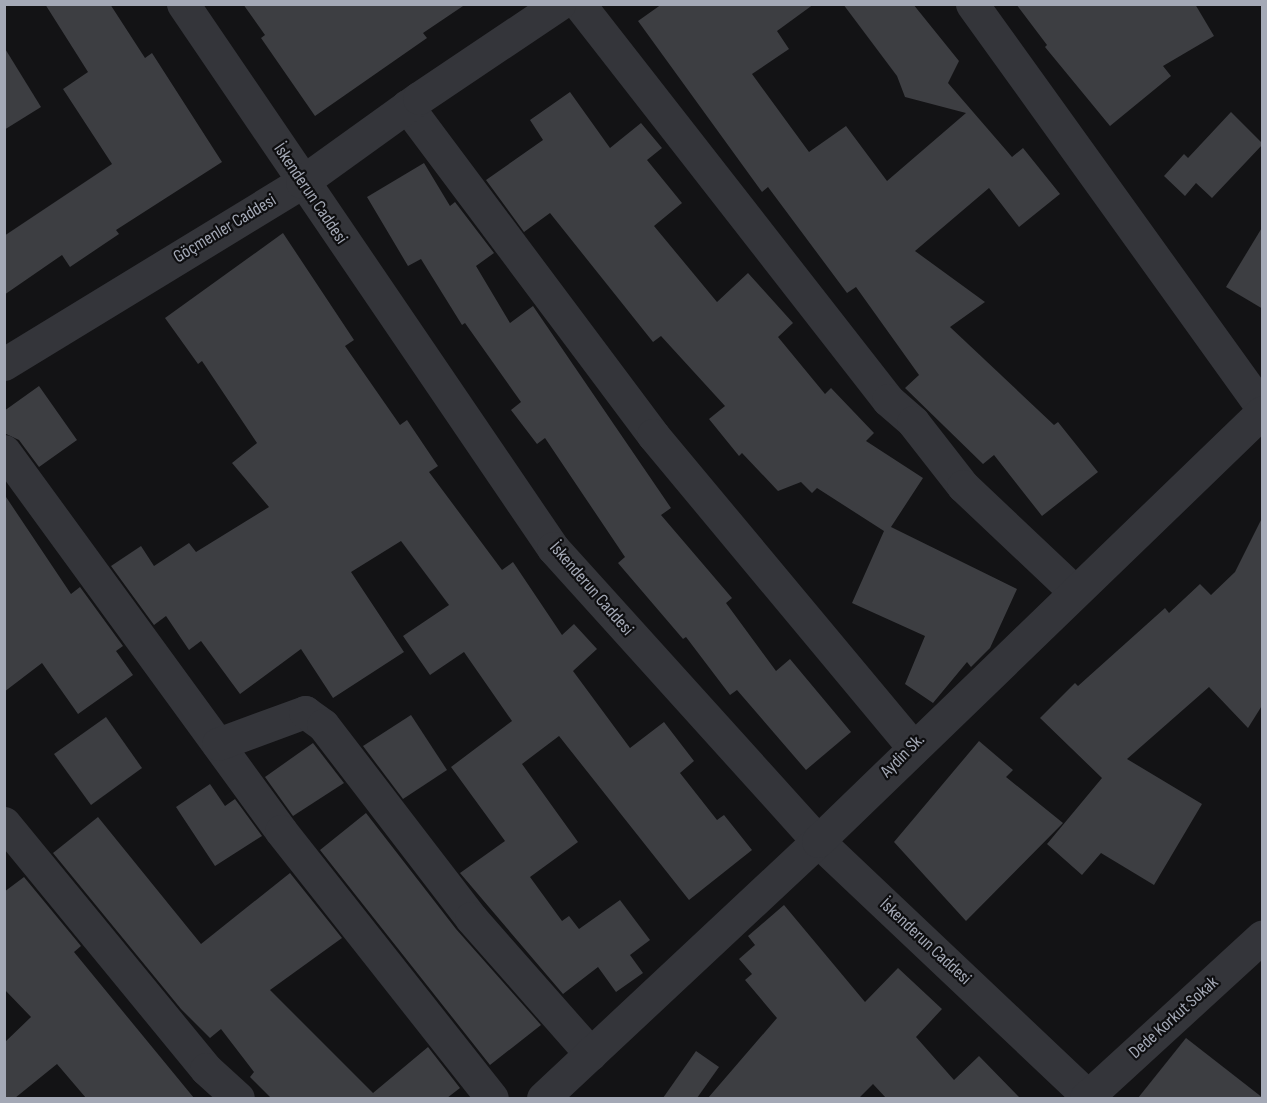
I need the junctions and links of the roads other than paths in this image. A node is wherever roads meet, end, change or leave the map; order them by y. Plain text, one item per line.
1 (183, 4) edge
2 (559, 4) edge
3 (579, 4) edge
4 (972, 4) edge
5 (407, 106) junction
6 (302, 182) junction
7 (4, 364) edge
8 (1263, 410) edge
9 (4, 451) edge
10 (1075, 592) junction
11 (218, 744) junction
12 (912, 746) junction
13 (4, 823) edge
14 (818, 841) junction
15 (1263, 937) edge
16 (591, 1054) junction
17 (238, 1098) edge
18 (492, 1098) edge
19 (543, 1098) edge
20 (1088, 1098) edge

1 - 6 street, İskenderun Caddesi
2 - 5 street, Göçmenler Caddesi
3 - 10 street
4 - 8 street
5 - 6 street, Göçmenler Caddesi
5 - 12 street
6 - 7 street, Göçmenler Caddesi
6 - 14 street, İskenderun Caddesi
8 - 10 street, Aydin Sk.
9 - 11 street
10 - 12 street, Aydin Sk.
11 - 16 street
11 - 18 street
12 - 14 street, Aydin Sk.
13 - 17 street
14 - 16 street, Aydin Sk.
14 - 20 street, İskenderun Caddesi
15 - 20 street, Dede Korkut Sokak
16 - 19 street, Aydin Sk.

